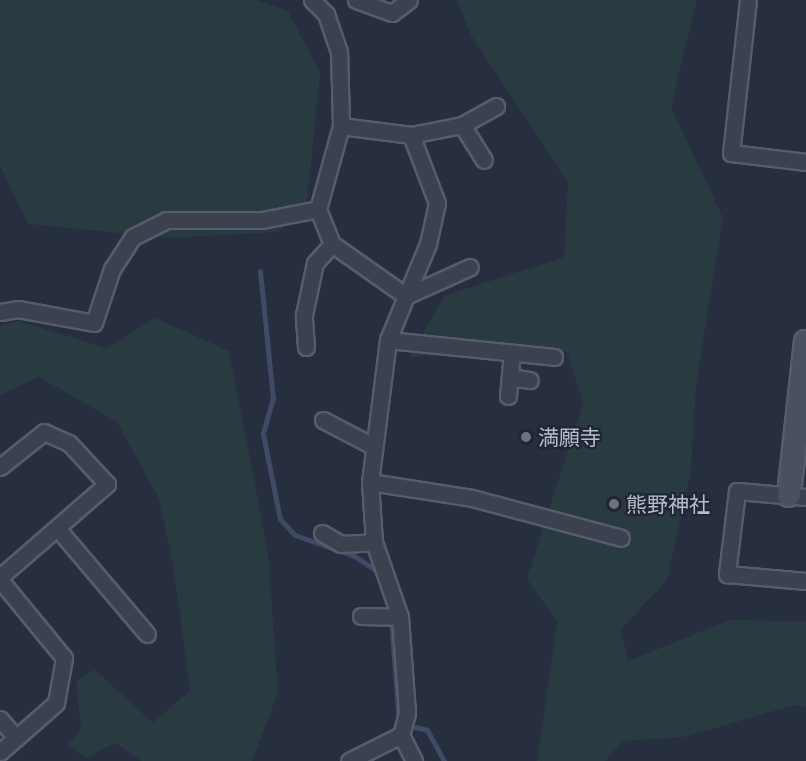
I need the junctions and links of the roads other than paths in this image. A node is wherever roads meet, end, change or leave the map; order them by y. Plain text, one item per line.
1 (312, 0) edge
2 (356, 0) edge
3 (410, 0) edge
4 (748, 0) edge
5 (496, 106) dead end
6 (462, 125) junction
7 (341, 126) junction
8 (411, 135) junction
9 (484, 160) dead end
10 (806, 162) edge
11 (318, 209) junction
12 (332, 244) junction
13 (470, 267) dead end
14 (406, 296) junction
15 (0, 312) edge
16 (388, 340) junction
17 (806, 342) edge
18 (306, 347) dead end
19 (512, 353) junction
20 (554, 357) dead end
21 (510, 377) junction
22 (530, 380) dead end
23 (803, 391) edge
24 (508, 396) dead end
25 (323, 420) dead end
26 (373, 446) junction
27 (0, 467) edge
28 (370, 482) junction
29 (797, 496) edge
30 (57, 528) junction
31 (322, 533) dead end
32 (621, 538) dead end
33 (374, 542) junction
34 (0, 578) edge
35 (806, 581) edge
36 (361, 616) dead end
37 (400, 617) junction
38 (147, 634) dead end
39 (0, 720) edge
40 (401, 735) junction
41 (16, 738) junction
42 (0, 752) edge
43 (349, 761) edge
44 (414, 761) edge

1 - 7 street
2 - 3 street
4 - 10 street
5 - 6 street
6 - 8 street
6 - 9 street
7 - 8 street
7 - 11 street
8 - 14 street
11 - 12 street
11 - 15 street
12 - 14 street
12 - 18 street
13 - 14 street
14 - 16 street
16 - 19 street
16 - 26 street
17 - 23 street
19 - 20 street
19 - 21 street
21 - 22 street
21 - 24 street
23 - 29 street
25 - 26 street
26 - 28 street
27 - 30 street
28 - 32 street
28 - 33 street
29 - 35 street
30 - 34 street
30 - 38 street
31 - 33 street
33 - 37 street
34 - 41 street
36 - 37 street
37 - 40 street
39 - 41 street
40 - 43 street
40 - 44 street
41 - 42 street

